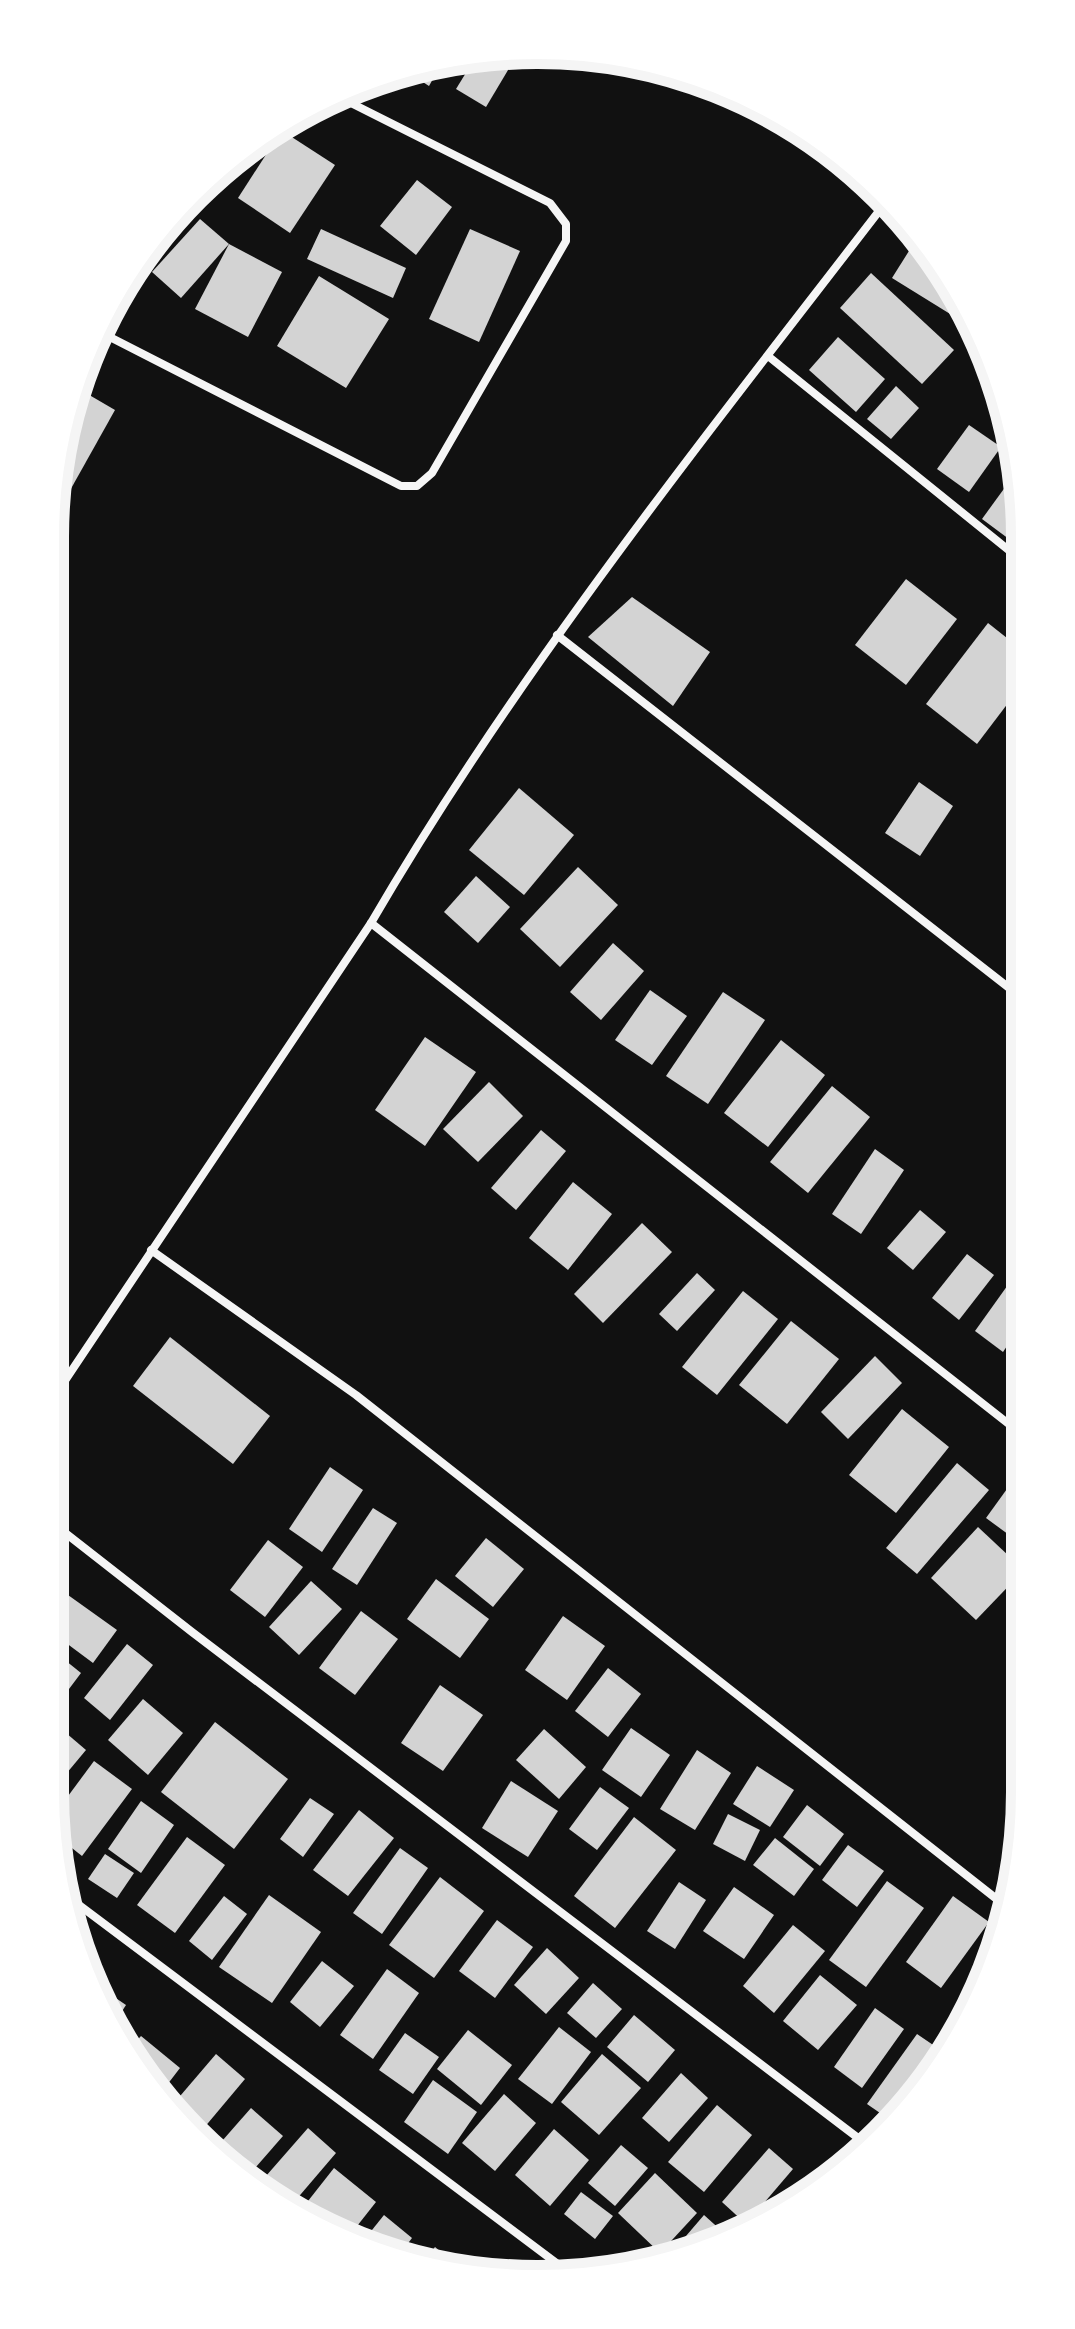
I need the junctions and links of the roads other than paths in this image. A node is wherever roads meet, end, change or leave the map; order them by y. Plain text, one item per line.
1 (350, 103) edge
2 (879, 211) edge
3 (109, 337) edge
4 (768, 356) junction
5 (1011, 552) edge
6 (557, 635) junction
7 (371, 923) junction
8 (1011, 989) edge
9 (151, 1250) junction
10 (64, 1382) edge
11 (1011, 1426) edge
12 (64, 1532) edge
13 (998, 1900) edge
14 (78, 1904) edge
15 (859, 2139) edge
16 (558, 2264) edge

1 - 3 street
2 - 4 street
4 - 5 street
4 - 6 street
6 - 7 street
6 - 8 street
7 - 9 street
7 - 11 street
9 - 10 street
9 - 13 street
12 - 15 street
14 - 16 street

